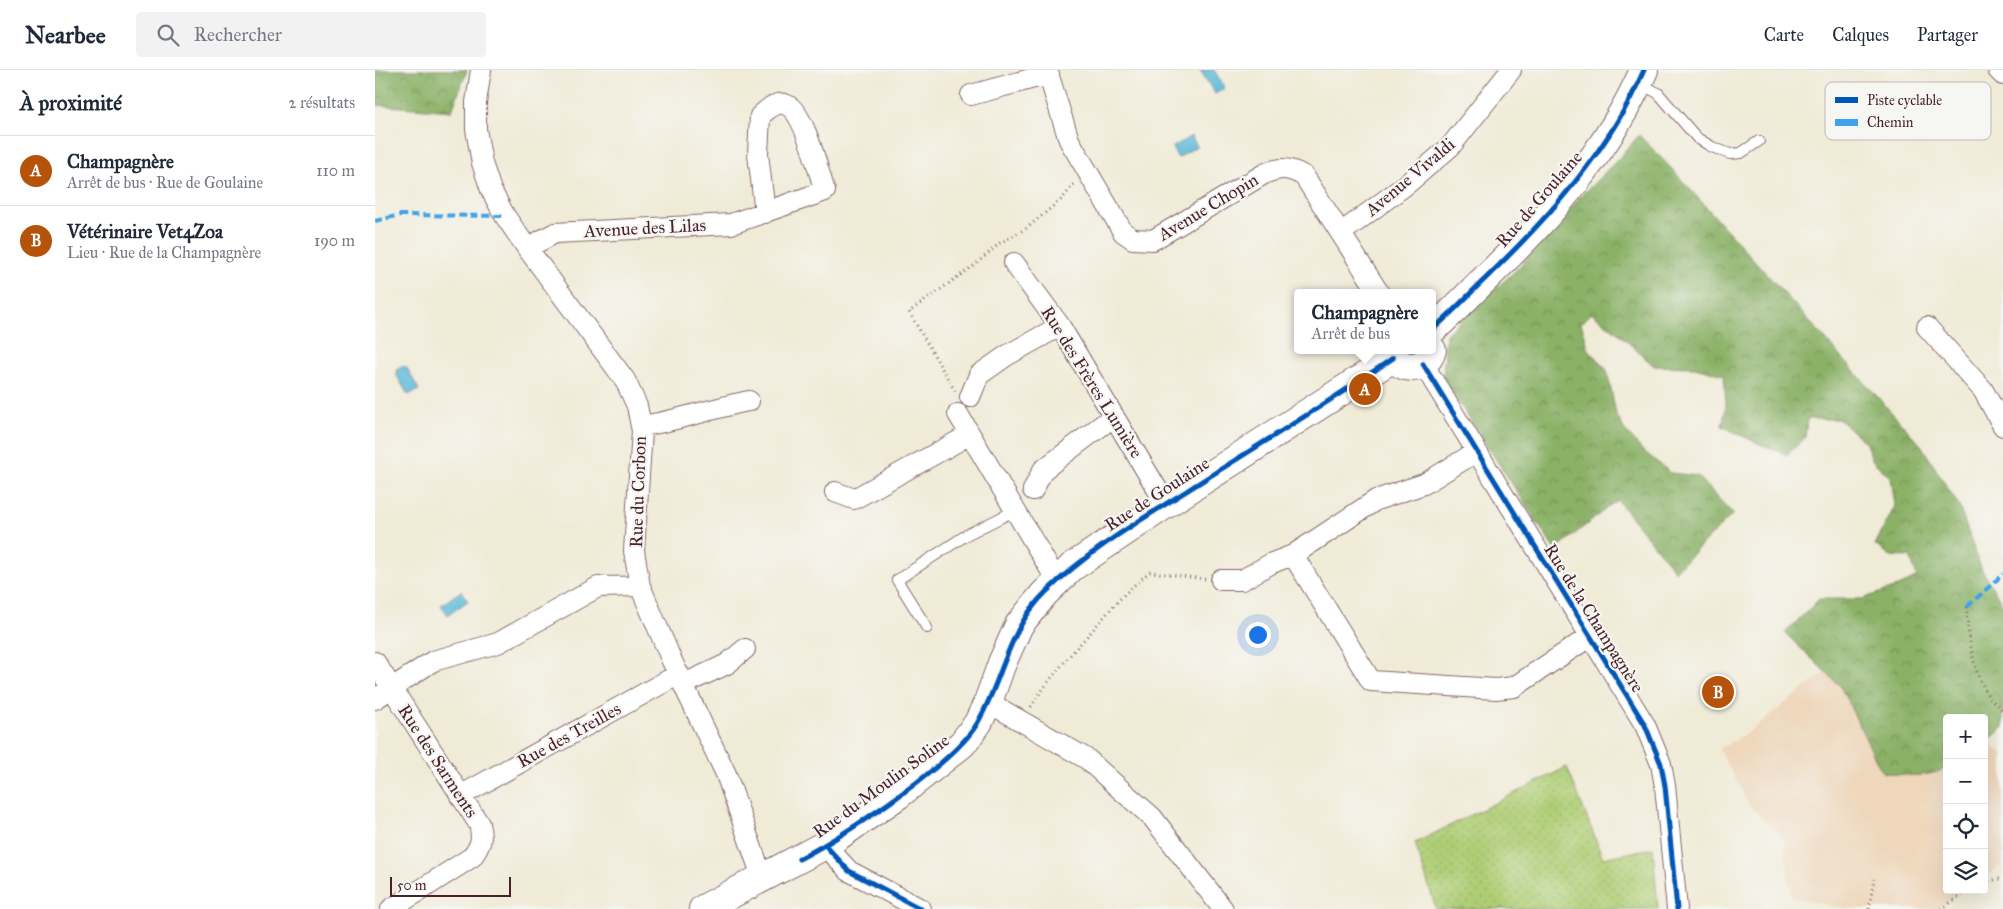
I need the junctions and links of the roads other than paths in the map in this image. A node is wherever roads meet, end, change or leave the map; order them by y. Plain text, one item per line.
1 (481, 70) edge
2 (1511, 70) edge
3 (1999, 70) edge
4 (1048, 72) edge
5 (2003, 75) edge
6 (1641, 76) edge
7 (971, 95) dead end
8 (1759, 141) dead end
9 (765, 213) junction
10 (1341, 233) junction
11 (527, 248) junction
12 (1014, 263) dead end
13 (1376, 289) edge
14 (1060, 326) junction
15 (1436, 326) edge
16 (1927, 327) dead end
17 (1392, 354) edge
18 (1427, 354) edge
19 (1431, 354) edge
20 (970, 397) dead end
21 (749, 401) dead end
22 (958, 414) dead end
23 (1114, 416) junction
24 (641, 426) junction
25 (2003, 426) edge
26 (969, 435) junction
27 (1476, 452) junction
28 (1033, 490) dead end
29 (835, 492) dead end
30 (1166, 504) junction
31 (1014, 510) junction
32 (1293, 555) junction
33 (1221, 580) road end
34 (1057, 581) junction
35 (640, 586) junction
36 (927, 628) dead end
37 (1589, 637) junction
38 (745, 649) dead end
39 (375, 662) edge
40 (681, 679) junction
41 (383, 693) edge
42 (988, 702) junction
43 (460, 796) junction
44 (825, 846) junction
45 (762, 877) junction
46 (391, 909) edge
47 (703, 909) edge
48 (921, 909) edge
49 (1223, 909) edge
50 (1677, 909) edge

1 - 11 street, Rue du Corbon
2 - 10 street, Avenue Vivaldi
3 - 5 street
4 - 7 street
4 - 10 street, Avenue Chopin
6 - 8 lane
6 - 15 street, Rue de Goulaine
9 - 9 street, Avenue des Lilas
9 - 11 street, Avenue des Lilas
10 - 13 street, Avenue Chopin
11 - 24 street, Rue du Corbon
12 - 14 street, Rue des Frères Lumière
14 - 20 street
14 - 23 street, Rue des Frères Lumière
16 - 25 street
17 - 18 street
17 - 30 street, Rue de Goulaine
19 - 27 street, Rue de la Champagnère
21 - 24 street
22 - 26 street
23 - 28 street
23 - 30 street, Rue des Frères Lumière
24 - 35 street, Rue du Corbon
26 - 29 street
26 - 31 street
27 - 32 street
27 - 37 street, Rue de la Champagnère
30 - 34 street, Rue de Goulaine
31 - 34 street
31 - 36 lane
32 - 33 street
32 - 37 street
34 - 42 street, Rue de Goulaine
35 - 40 street, Rue du Corbon
35 - 41 street
37 - 50 street, Rue de la Champagnère
38 - 40 street, Rue des Treilles
39 - 41 street, Rue des Sarments
40 - 43 street, Rue des Treilles
40 - 45 street, Rue du Corbon
41 - 43 street, Rue des Sarments
42 - 44 street, Rue du Moulin Soline
42 - 49 street
43 - 46 street, Rue des Sarments
44 - 45 street, Rue du Moulin Soline
44 - 48 street
45 - 47 street, Rue du Moulin Soline

